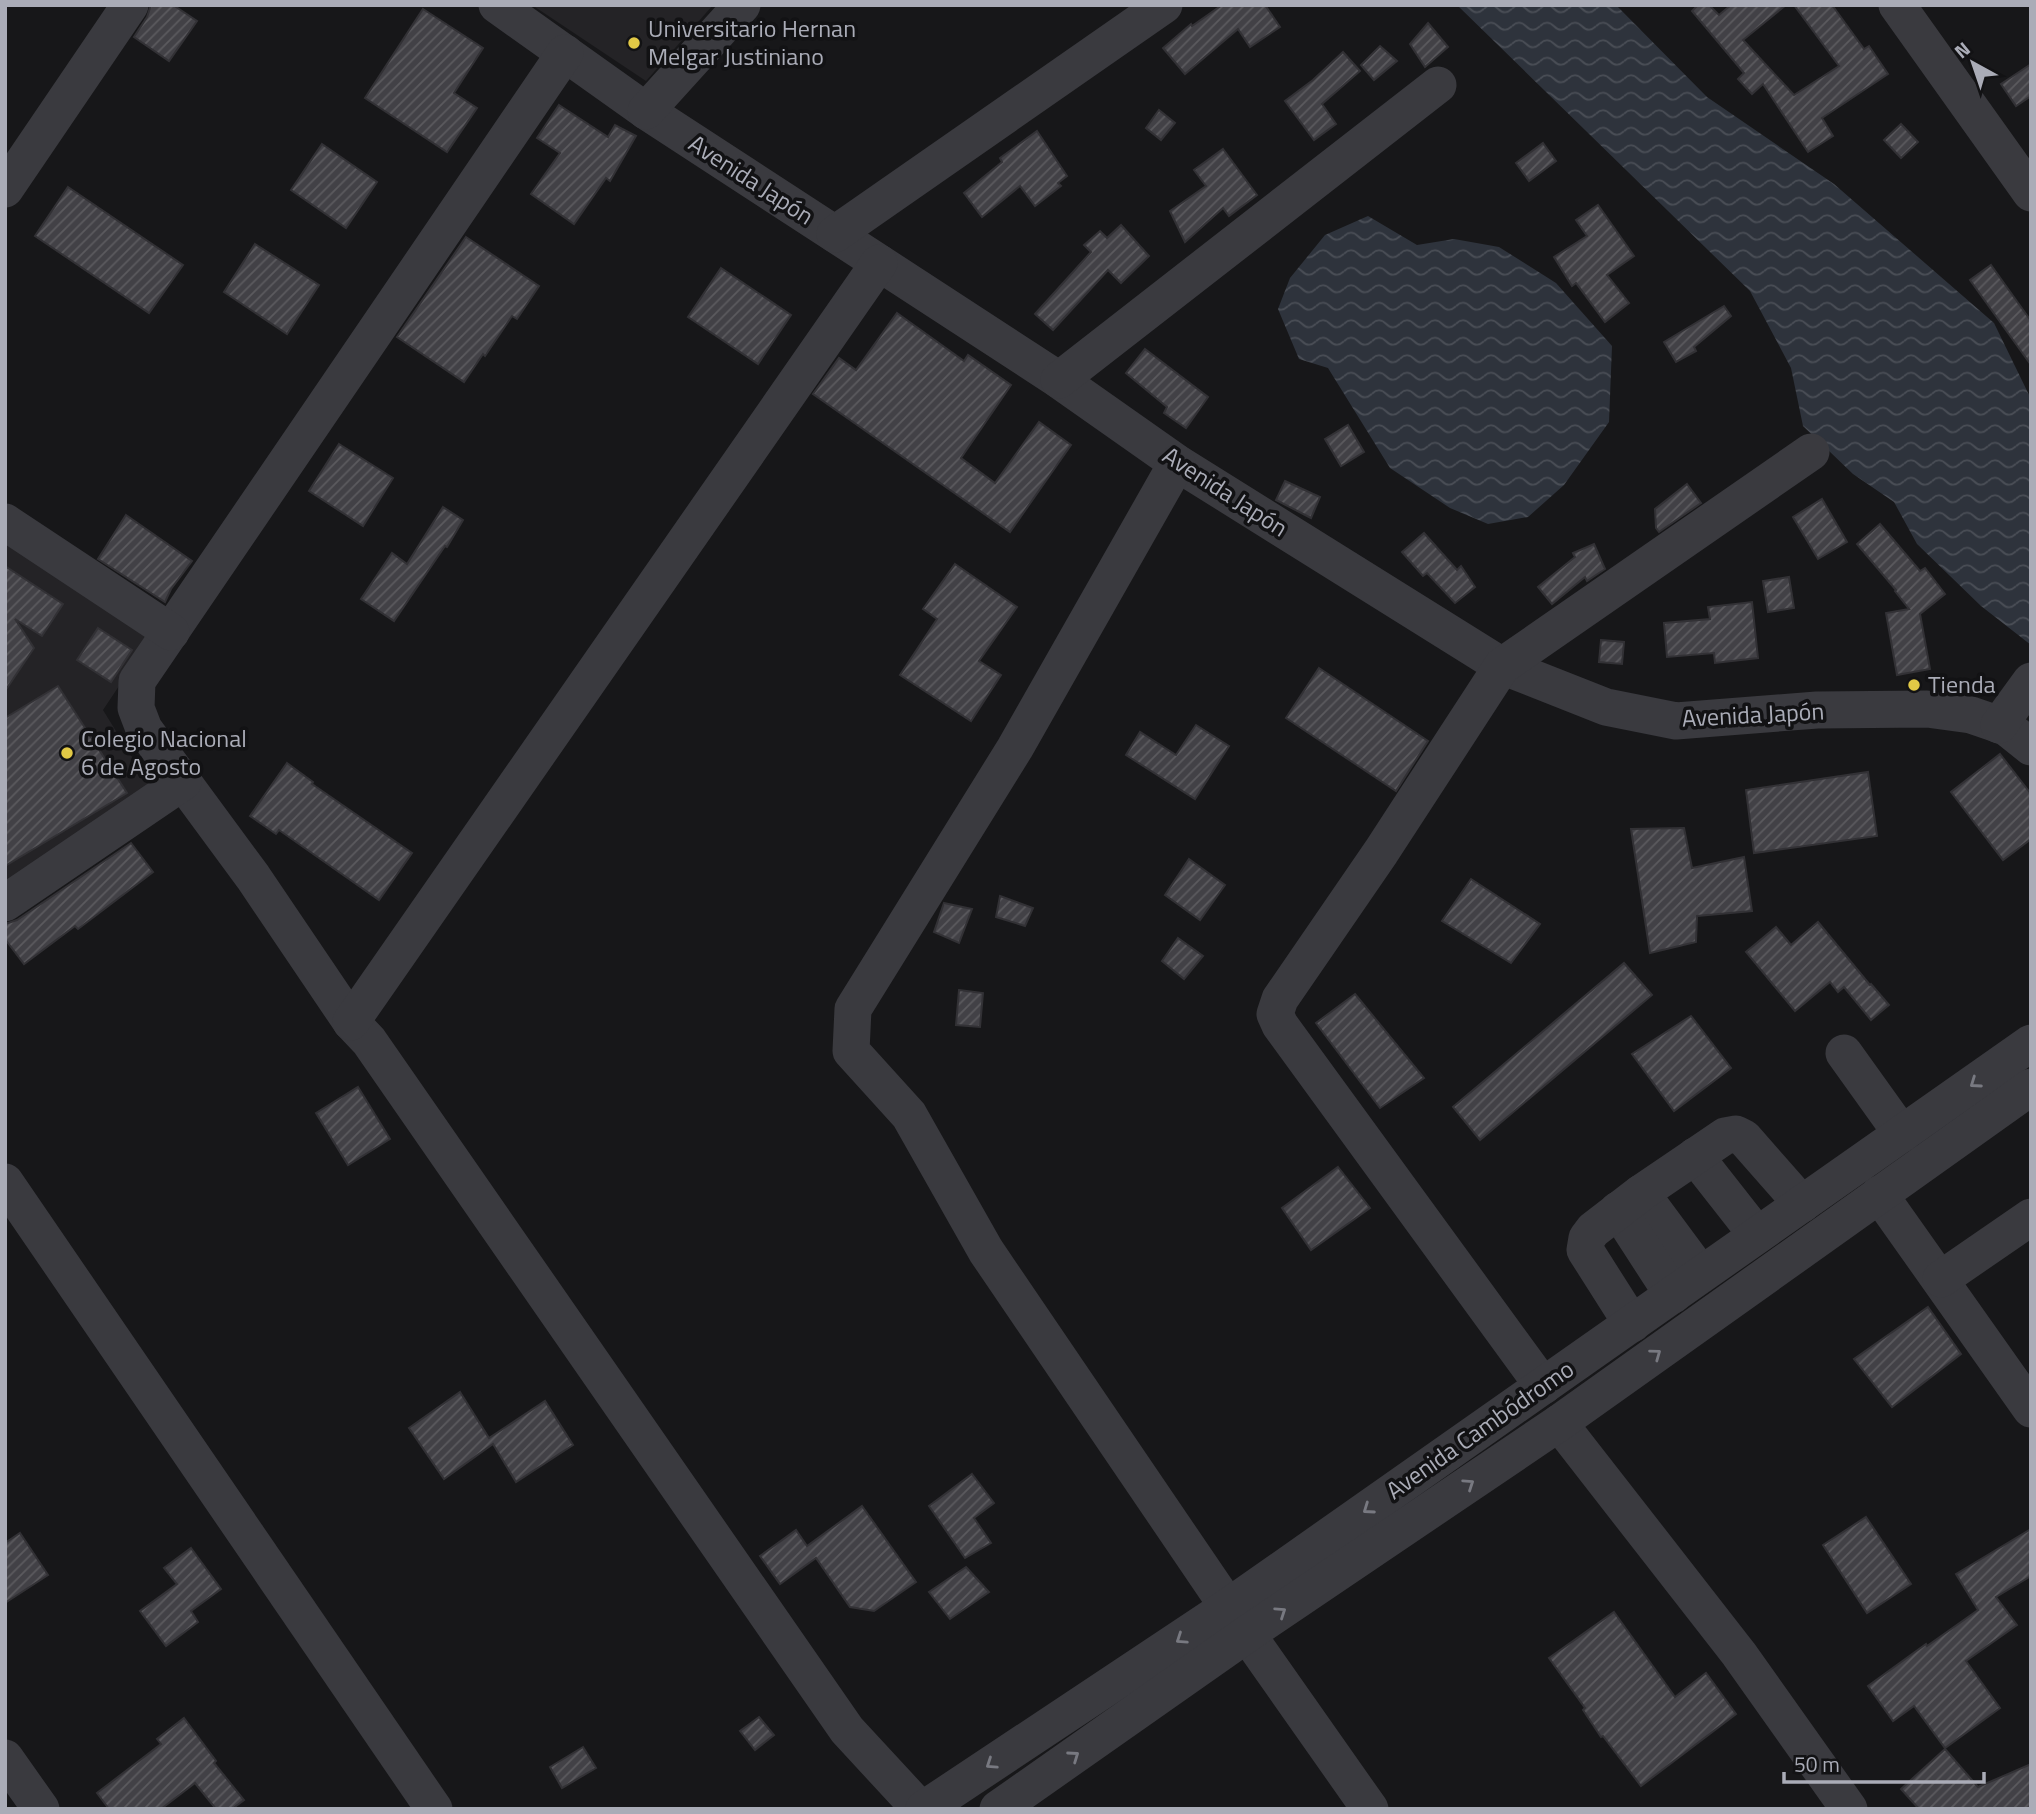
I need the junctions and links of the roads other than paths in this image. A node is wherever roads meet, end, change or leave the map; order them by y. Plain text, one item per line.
1 (130, 5) edge
2 (497, 5) edge
3 (742, 5) edge
4 (1164, 5) edge
5 (1897, 5) edge
6 (565, 53) junction
7 (1438, 85) dead end
8 (646, 111) junction
9 (5, 189) edge
10 (2031, 193) edge
11 (835, 234) junction
12 (879, 263) junction
13 (1059, 380) junction
14 (1811, 452) dead end
15 (1177, 463) junction
16 (5, 522) edge
17 (171, 632) junction
18 (1502, 666) junction
19 (2031, 681) edge
20 (1999, 725) junction
21 (2031, 747) edge
22 (183, 782) junction
23 (5, 903) edge
24 (351, 1022) junction
25 (2031, 1043) edge
26 (1844, 1053) dead end
27 (2031, 1087) edge
28 (1902, 1134) junction
29 (1695, 1156) junction
30 (5, 1182) edge
31 (1879, 1194) junction
32 (1630, 1202) junction
33 (1802, 1204) junction
34 (2031, 1217) edge
35 (1757, 1235) junction
36 (1941, 1279) junction
37 (1687, 1284) junction
38 (1632, 1324) junction
39 (1543, 1386) junction
40 (2031, 1409) edge
41 (1559, 1423) junction
42 (1237, 1621) junction
43 (5, 1758) edge
44 (41, 1809) edge
45 (434, 1809) edge
46 (922, 1809) edge
47 (998, 1809) edge
48 (1370, 1809) edge
49 (1849, 1809) edge

1 - 9 street
2 - 6 street, Avenida Japón
3 - 8 street
4 - 11 street
5 - 10 street
6 - 8 street, Avenida Japón
6 - 17 street
7 - 13 street
8 - 11 street, Avenida Japón
11 - 12 street, Avenida Japón
12 - 13 street, Avenida Japón
12 - 24 street
13 - 15 street, Avenida Japón
14 - 18 street
15 - 18 street, Avenida Japón
15 - 42 street
16 - 17 street
17 - 22 street
18 - 20 street, Avenida Japón
18 - 39 street
19 - 20 street
20 - 21 street, Avenida Japón
22 - 23 street
22 - 24 street
24 - 46 street
25 -> 28 street, Avenida Cambódromo
26 - 28 street
27 - 31 street, Avenida Cambódromo
28 - 33 street, Avenida Cambódromo
29 - 32 street
29 - 33 street
29 - 35 street
30 - 45 street
31 - 36 street
41 -> 31 street, Avenida Cambódromo
32 - 37 street
32 - 38 street
33 - 35 street, Avenida Cambódromo
34 - 36 street
35 - 37 street, Avenida Cambódromo
36 - 40 street
37 - 38 street, Avenida Cambódromo
38 - 39 street, Avenida Cambódromo
39 -> 42 street, Avenida Cambódromo
42 -> 41 street, Avenida Cambódromo
41 - 49 street
42 -> 46 street, Avenida Cambódromo
47 -> 42 street, Avenida Cambódromo
42 - 48 street
43 - 44 street

